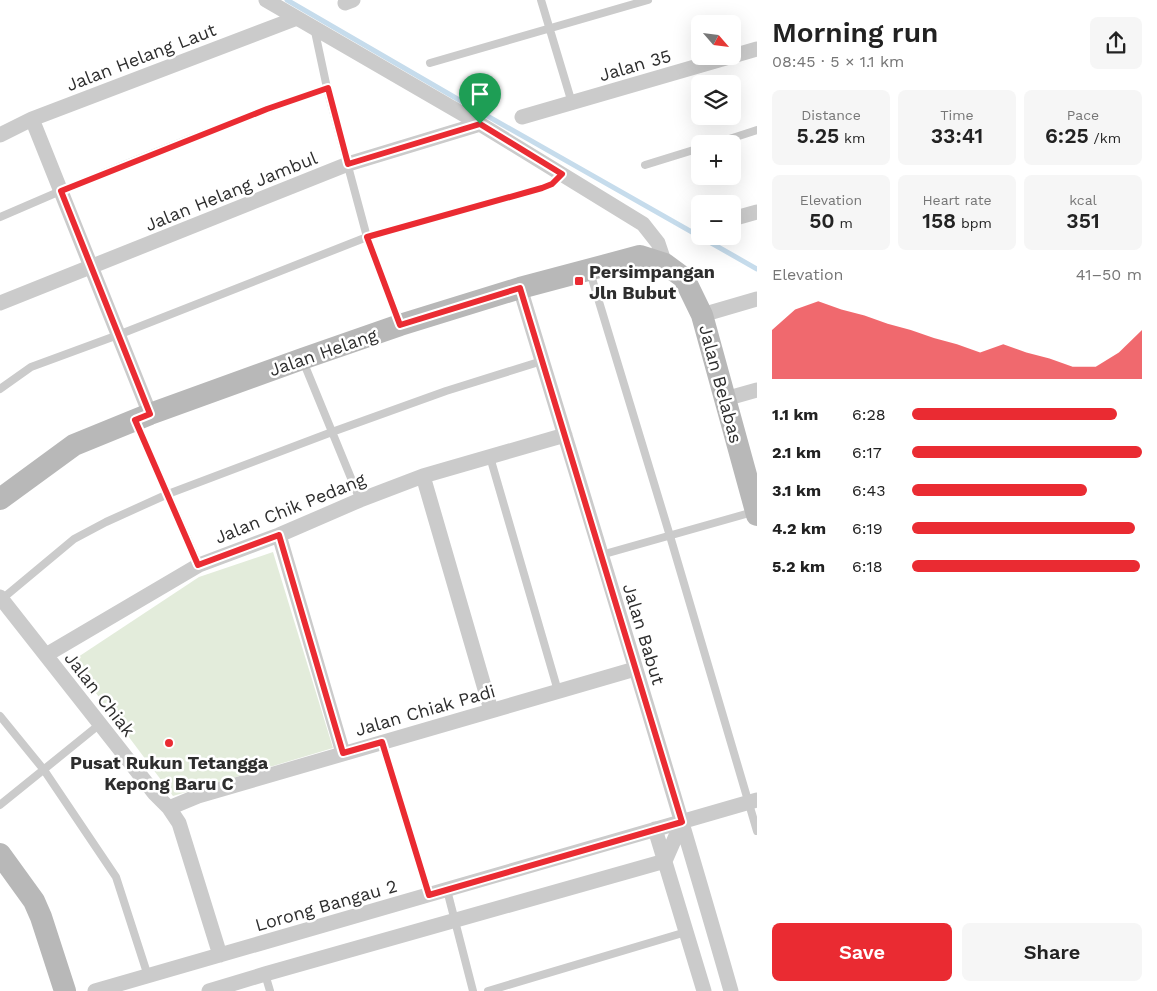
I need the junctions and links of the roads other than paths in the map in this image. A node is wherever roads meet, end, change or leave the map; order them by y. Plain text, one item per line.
1 (266, 0) edge
2 (542, 0) edge
3 (648, 0) edge
4 (297, 18) junction
5 (314, 27) junction
6 (551, 28) junction
7 (757, 49) edge
8 (430, 63) dead end
9 (328, 88) junction
10 (572, 103) junction
11 (522, 117) dead end
12 (32, 119) junction
13 (480, 124) junction
14 (757, 130) edge
15 (0, 135) edge
16 (741, 135) edge
17 (691, 151) edge
18 (348, 164) junction
19 (645, 165) dead end
20 (562, 174) junction
21 (61, 191) junction
22 (757, 212) edge
23 (741, 216) edge
24 (0, 217) edge
25 (367, 237) junction
26 (665, 264) junction
27 (91, 267) junction
28 (589, 268) junction
29 (520, 288) junction
30 (757, 299) edge
31 (0, 303) edge
32 (702, 315) junction
33 (400, 325) junction
34 (118, 335) junction
35 (302, 359) junction
36 (542, 361) junction
37 (0, 389) edge
38 (757, 390) edge
39 (725, 399) junction
40 (142, 417) junction
41 (332, 432) junction
42 (565, 435) junction
43 (490, 457) junction
44 (423, 476) junction
45 (168, 494) junction
46 (0, 499) edge
47 (360, 500) junction
48 (757, 513) edge
49 (279, 535) junction
50 (670, 536) junction
51 (601, 555) junction
52 (198, 565) junction
53 (1, 598) edge
54 (46, 656) junction
55 (635, 669) junction
56 (558, 691) junction
57 (491, 710) junction
58 (0, 716) edge
59 (100, 724) junction
60 (382, 742) junction
61 (343, 753) junction
62 (44, 770) junction
63 (753, 801) edge
64 (0, 805) edge
65 (169, 808) junction
66 (682, 822) junction
67 (655, 829) junction
68 (757, 831) edge
69 (0, 854) edge
70 (665, 861) junction
71 (447, 890) junction
72 (429, 895) junction
73 (455, 920) junction
74 (686, 932) junction
75 (220, 955) junction
76 (265, 974) junction
77 (148, 976) junction
78 (62, 990) edge
79 (95, 991) edge
80 (209, 991) edge
81 (270, 991) edge
82 (473, 991) edge
83 (488, 991) edge
84 (704, 991) edge
85 (731, 991) edge

1 - 4 street
2 - 6 lane
3 - 6 lane
4 - 5 street
4 - 12 street, Jalan Helang Laut
5 - 9 lane
5 - 13 street
6 - 8 lane
6 - 10 lane
7 - 10 street, Jalan 35
9 - 18 lane
9 - 21 lane
10 - 11 street, Jalan 35
12 - 15 street, Jalan Helang Laut
12 - 21 street
13 - 18 street, Jalan Helang Jambul
13 - 20 street
14 - 16 lane
17 - 19 lane
18 - 25 lane
18 - 27 street, Jalan Helang Jambul
20 - 25 lane
20 - 26 street
21 - 24 lane
21 - 27 street
22 - 23 street
25 - 33 lane
25 - 34 lane
26 - 28 street, Jalan Helang
26 - 32 street, Jalan Belabas
27 - 31 street, Jalan Helang Jambul
27 - 34 street
28 - 29 street, Jalan Helang
28 - 50 lane
29 - 33 street, Jalan Helang
29 - 36 street, Jalan Babut
30 - 32 street
32 - 39 street, Jalan Belabas
33 - 35 street, Jalan Helang
34 - 37 lane
34 - 40 street
35 - 40 street, Jalan Helang
35 - 41 lane
36 - 41 lane
36 - 42 street, Jalan Babut
38 - 39 street
39 - 48 street, Jalan Belabas
40 - 45 lane
40 - 46 street, Jalan Helang
41 - 45 lane
41 - 47 lane
42 - 43 street, Jalan Chik Pedang
42 - 51 street, Jalan Babut
43 - 44 street, Jalan Chik Pedang
43 - 56 lane
44 - 47 street, Jalan Chik Pedang
44 - 57 street
45 - 52 lane
45 - 53 lane
47 - 49 street, Jalan Chik Pedang
48 - 50 lane
49 - 52 street, Jalan Chik Pedang
49 - 61 street
50 - 51 lane
50 - 63 lane
51 - 55 street, Jalan Babut
52 - 54 street, Jalan Chik Pedang
53 - 54 street, Jalan Chiak
54 - 59 street, Jalan Chiak
55 - 56 street, Jalan Chiak Padi
55 - 66 street, Jalan Babut
56 - 57 street, Jalan Chiak Padi
57 - 60 street, Jalan Chiak Padi
58 - 62 lane
59 - 62 lane
59 - 65 street, Jalan Chiak
60 - 61 street, Jalan Chiak Padi
60 - 72 lane
61 - 65 street, Jalan Chiak Padi
62 - 64 lane
62 - 77 lane
63 - 66 street, Lorong Bangau 2
63 - 68 lane
65 - 75 street, Jalan Chiak
66 - 67 street, Lorong Bangau 2
66 - 70 street
66 - 85 street, Jalan Babut
67 - 70 street
67 - 71 street, Lorong Bangau 2
69 - 78 street
70 - 73 street
70 - 74 street
71 - 72 street, Lorong Bangau 2
71 - 73 lane
72 - 75 street, Lorong Bangau 2
73 - 76 street
73 - 82 lane
74 - 83 lane
74 - 84 street
75 - 77 street, Lorong Bangau 2
76 - 80 street
76 - 81 lane
77 - 79 street, Lorong Bangau 2

